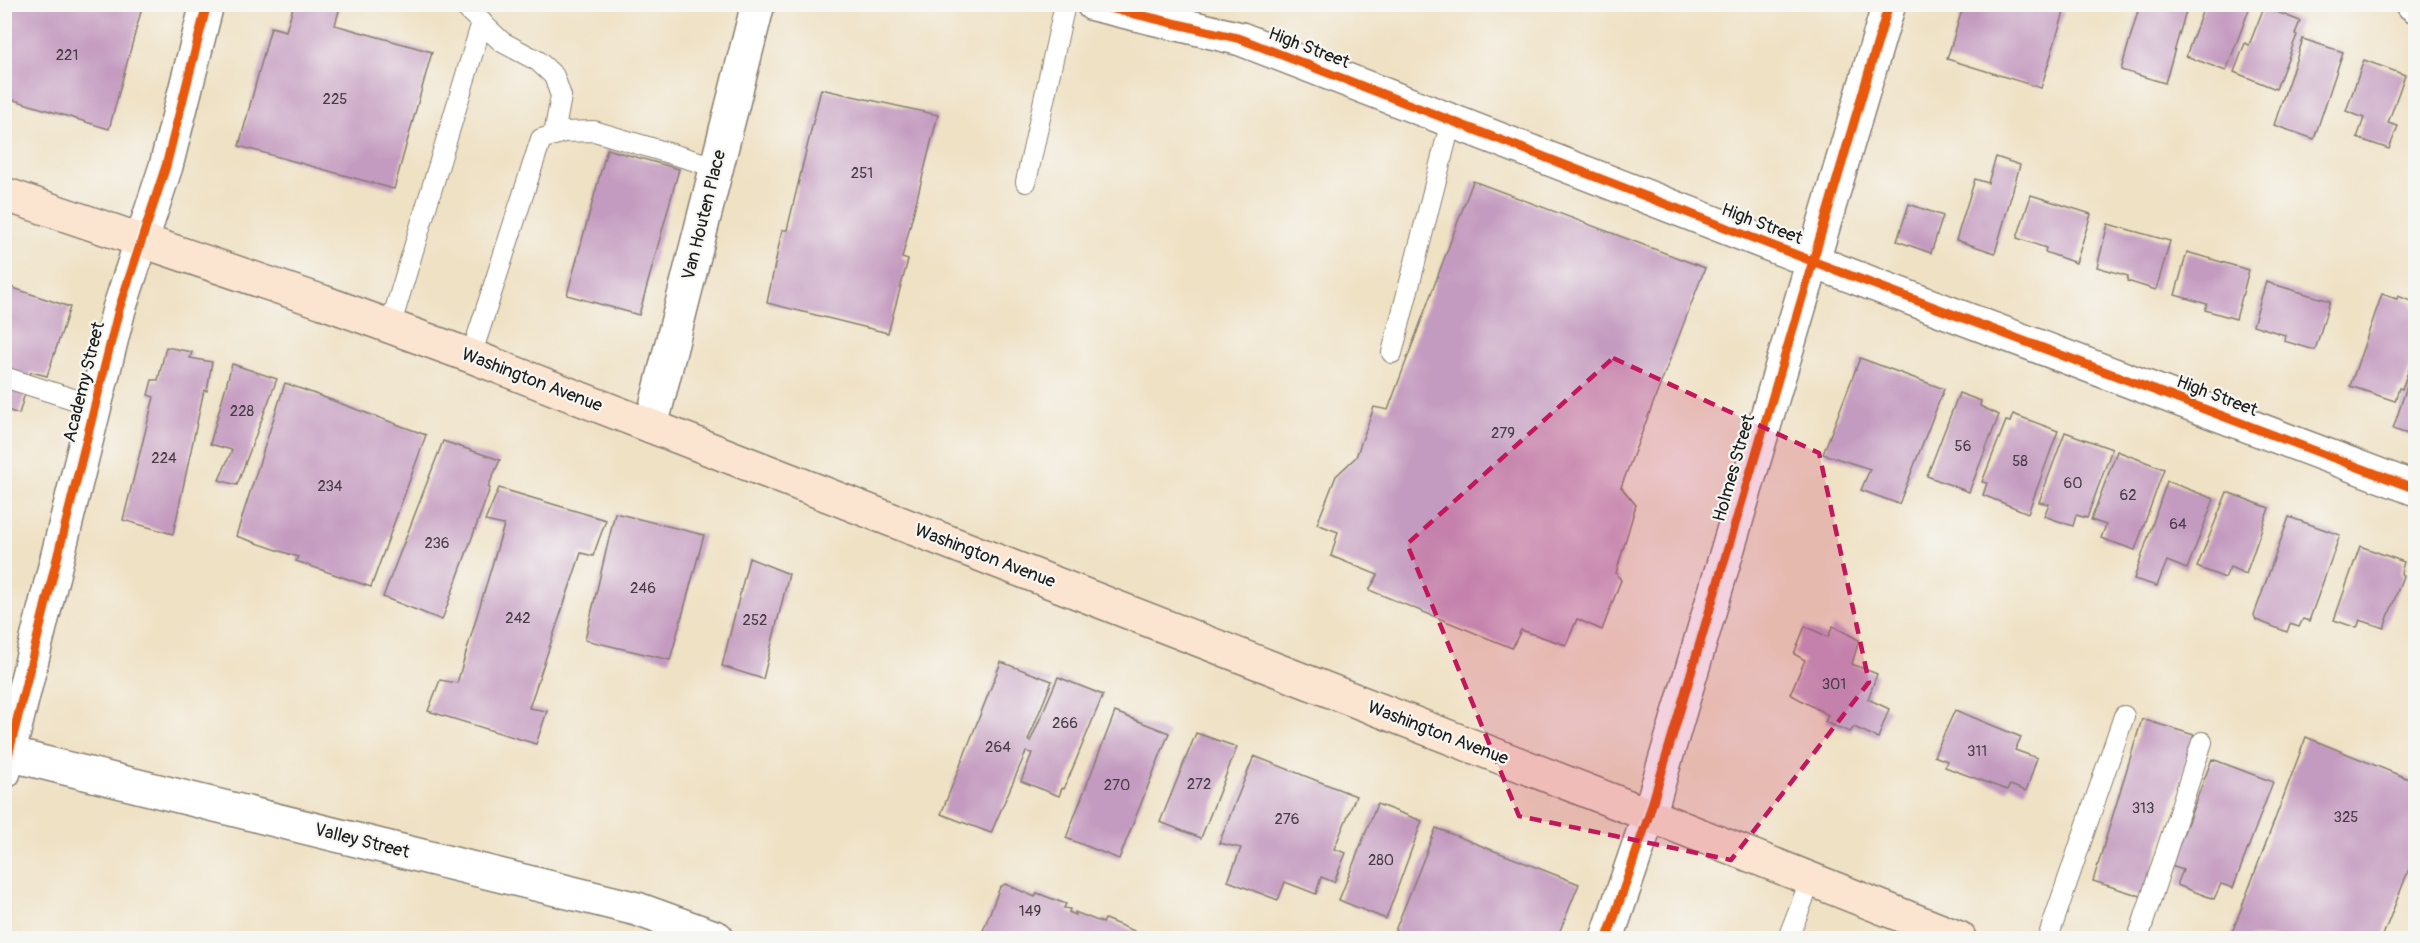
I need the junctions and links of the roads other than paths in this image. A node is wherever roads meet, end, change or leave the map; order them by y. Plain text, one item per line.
1 (207, 4) edge
2 (462, 4) edge
3 (758, 4) edge
4 (1065, 4) edge
5 (1093, 4) edge
6 (1889, 4) edge
7 (483, 22) junction
8 (1451, 121) junction
9 (554, 135) junction
10 (716, 167) junction
11 (1026, 183) dead end
12 (4, 194) edge
13 (142, 239) junction
14 (1812, 261) junction
15 (390, 327) junction
16 (1392, 353) dead end
17 (471, 356) junction
18 (4, 377) edge
19 (95, 406) junction
20 (651, 426) junction
21 (2415, 489) edge
22 (2124, 716) dead end
23 (2202, 742) dead end
24 (6, 759) edge
25 (1649, 815) junction
26 (1810, 879) junction
27 (1918, 931) edge
28 (717, 939) edge
29 (1607, 939) edge
30 (1788, 939) edge
31 (1959, 939) edge
32 (2048, 939) edge
33 (2138, 939) edge

1 - 13 street, Academy Street
2 - 7 lane
3 - 10 street, Van Houten Place
4 - 11 lane
5 - 8 street, High Street
6 - 14 street, Holmes Street
7 - 9 lane
7 - 15 lane
8 - 14 street, High Street
8 - 16 lane
9 - 10 lane
9 - 17 lane
10 - 20 street, Van Houten Place
12 - 13 main road, Washington Avenue
13 - 15 main road, Washington Avenue
13 - 19 street, Academy Street
14 - 21 street, High Street
14 - 25 street, Holmes Street
15 - 17 main road, Washington Avenue
17 - 20 main road, Washington Avenue
18 - 19 lane
19 - 24 street, Academy Street
20 - 25 main road, Washington Avenue
22 - 32 lane
23 - 33 lane
24 - 28 street, Valley Street
25 - 26 main road, Washington Avenue
25 - 29 street, Holmes Street
26 - 27 main road, Washington Avenue
26 - 30 lane
27 - 31 main road, Washington Avenue

